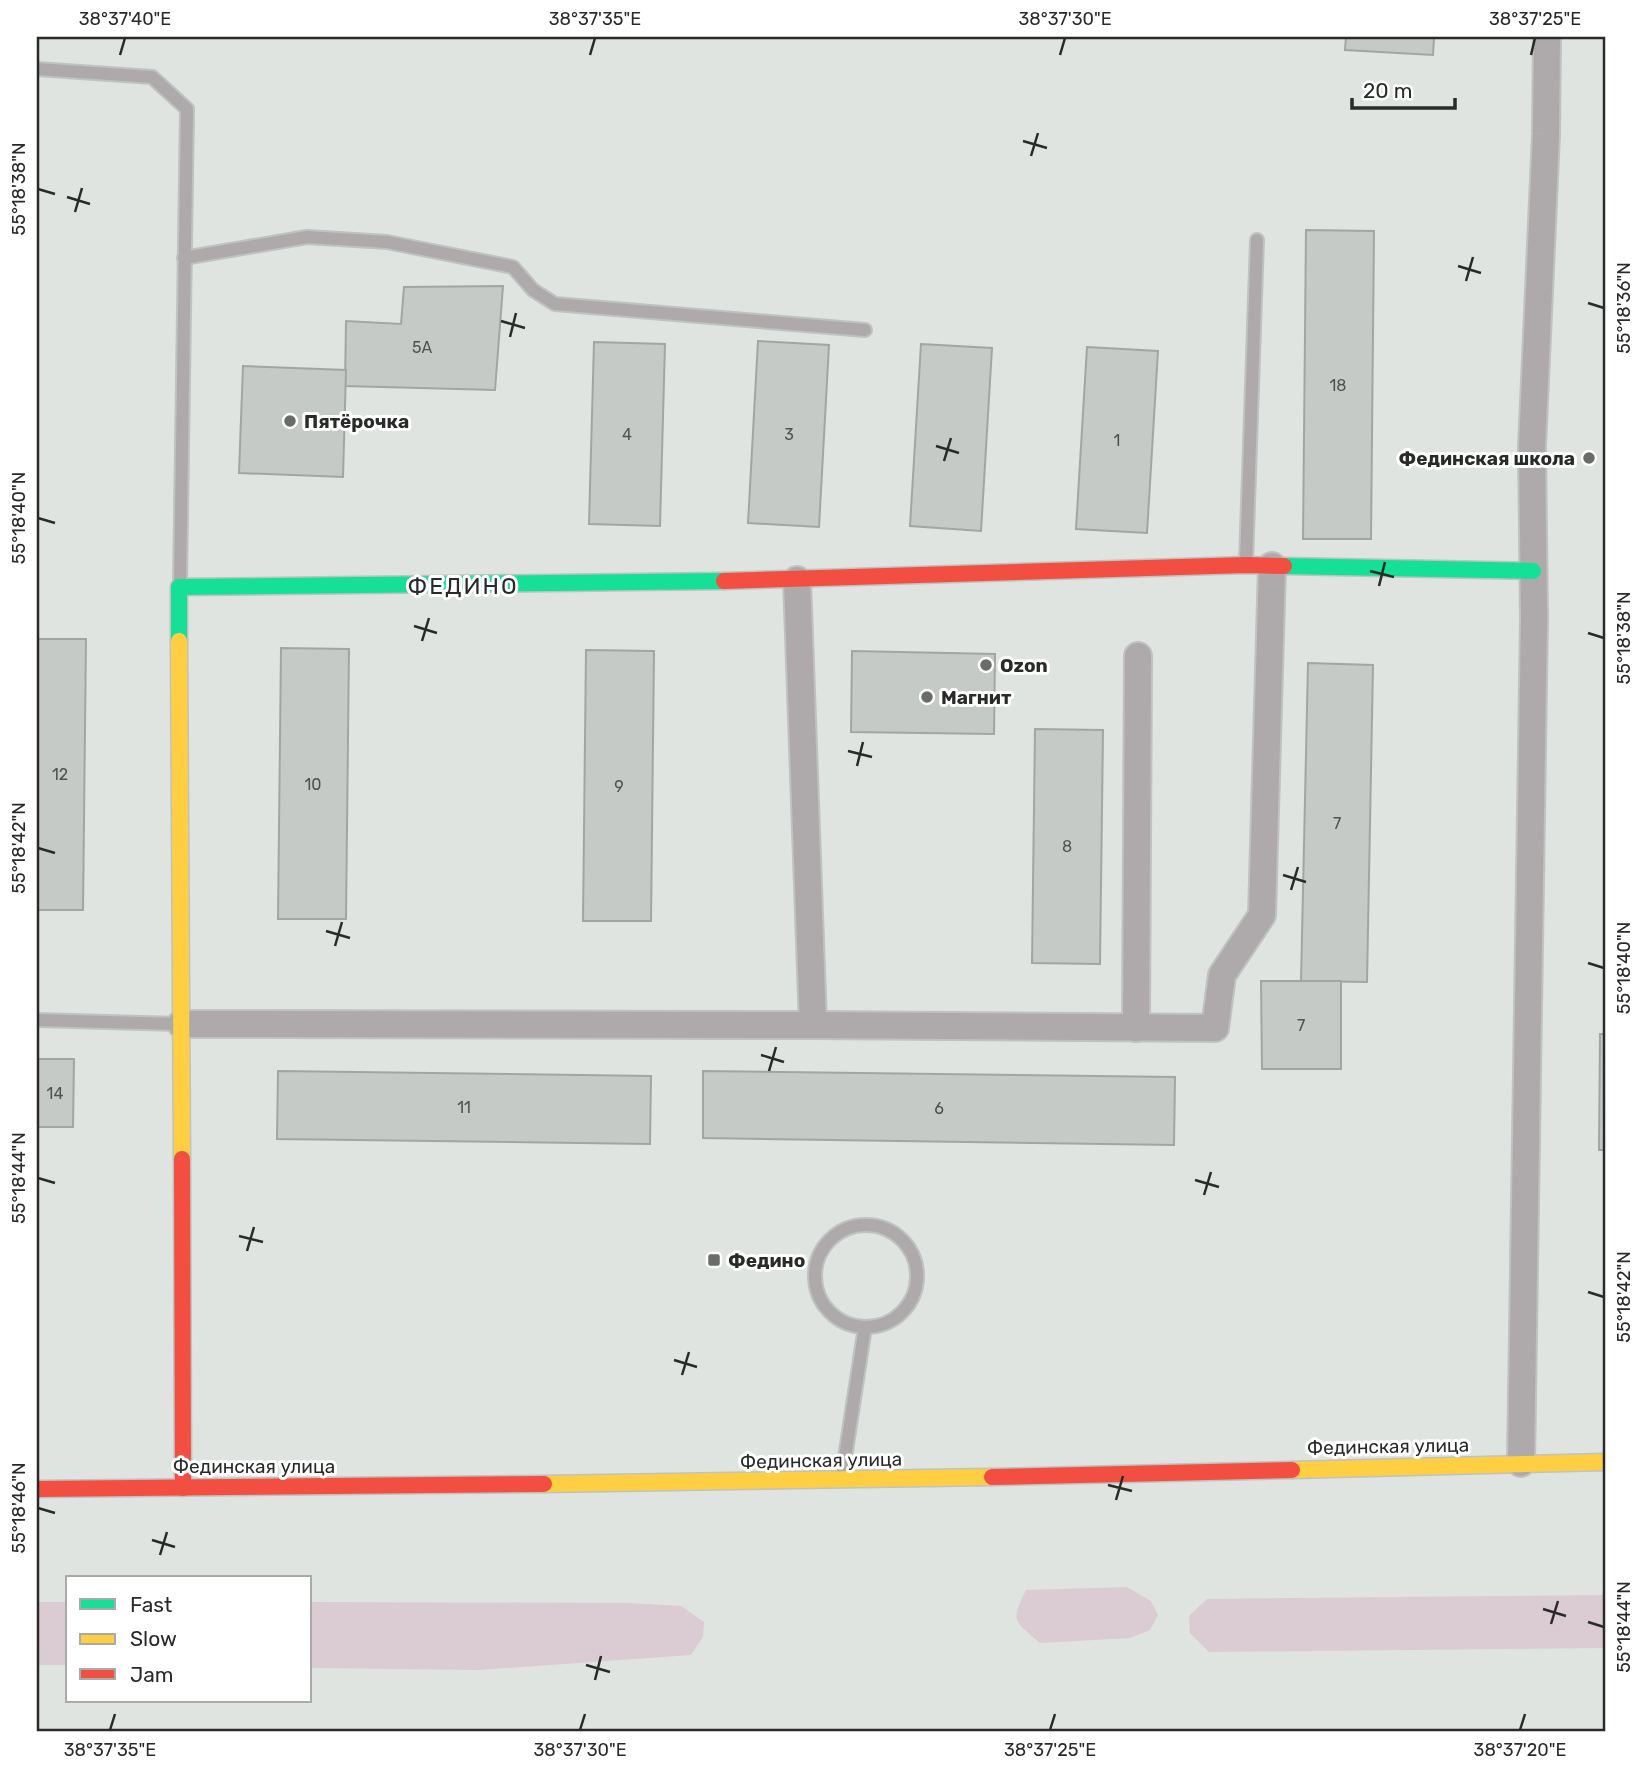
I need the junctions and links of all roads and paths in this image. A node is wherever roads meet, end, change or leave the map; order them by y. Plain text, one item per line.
1 (1547, 37) edge
2 (37, 69) edge
3 (1257, 240) dead end
4 (184, 258) junction
5 (865, 330) dead end
6 (1259, 566) junction
7 (1533, 571) junction
8 (797, 580) junction
9 (180, 587) junction
10 (1138, 656) dead end
11 (37, 1020) edge
12 (181, 1024) junction
13 (813, 1025) junction
14 (1136, 1028) junction
15 (864, 1328) junction
16 (1606, 1462) edge
17 (1521, 1463) junction
18 (841, 1481) junction
19 (183, 1488) junction
20 (37, 1489) edge

1 - 7 street
2 - 4 lane
3 - 6 lane
4 - 5 lane
4 - 9 lane
6 - 7 street
6 - 8 street
6 - 14 street
7 - 17 street
8 - 9 street
8 - 13 street
9 - 12 street
10 - 14 street
11 - 12 lane
12 - 13 street
12 - 19 street
13 - 14 street
15 - 15 lane
15 - 18 lane
16 - 17 street, Фединская улица
17 - 18 street, Фединская улица
18 - 19 street, Фединская улица
19 - 20 street, Фединская улица

